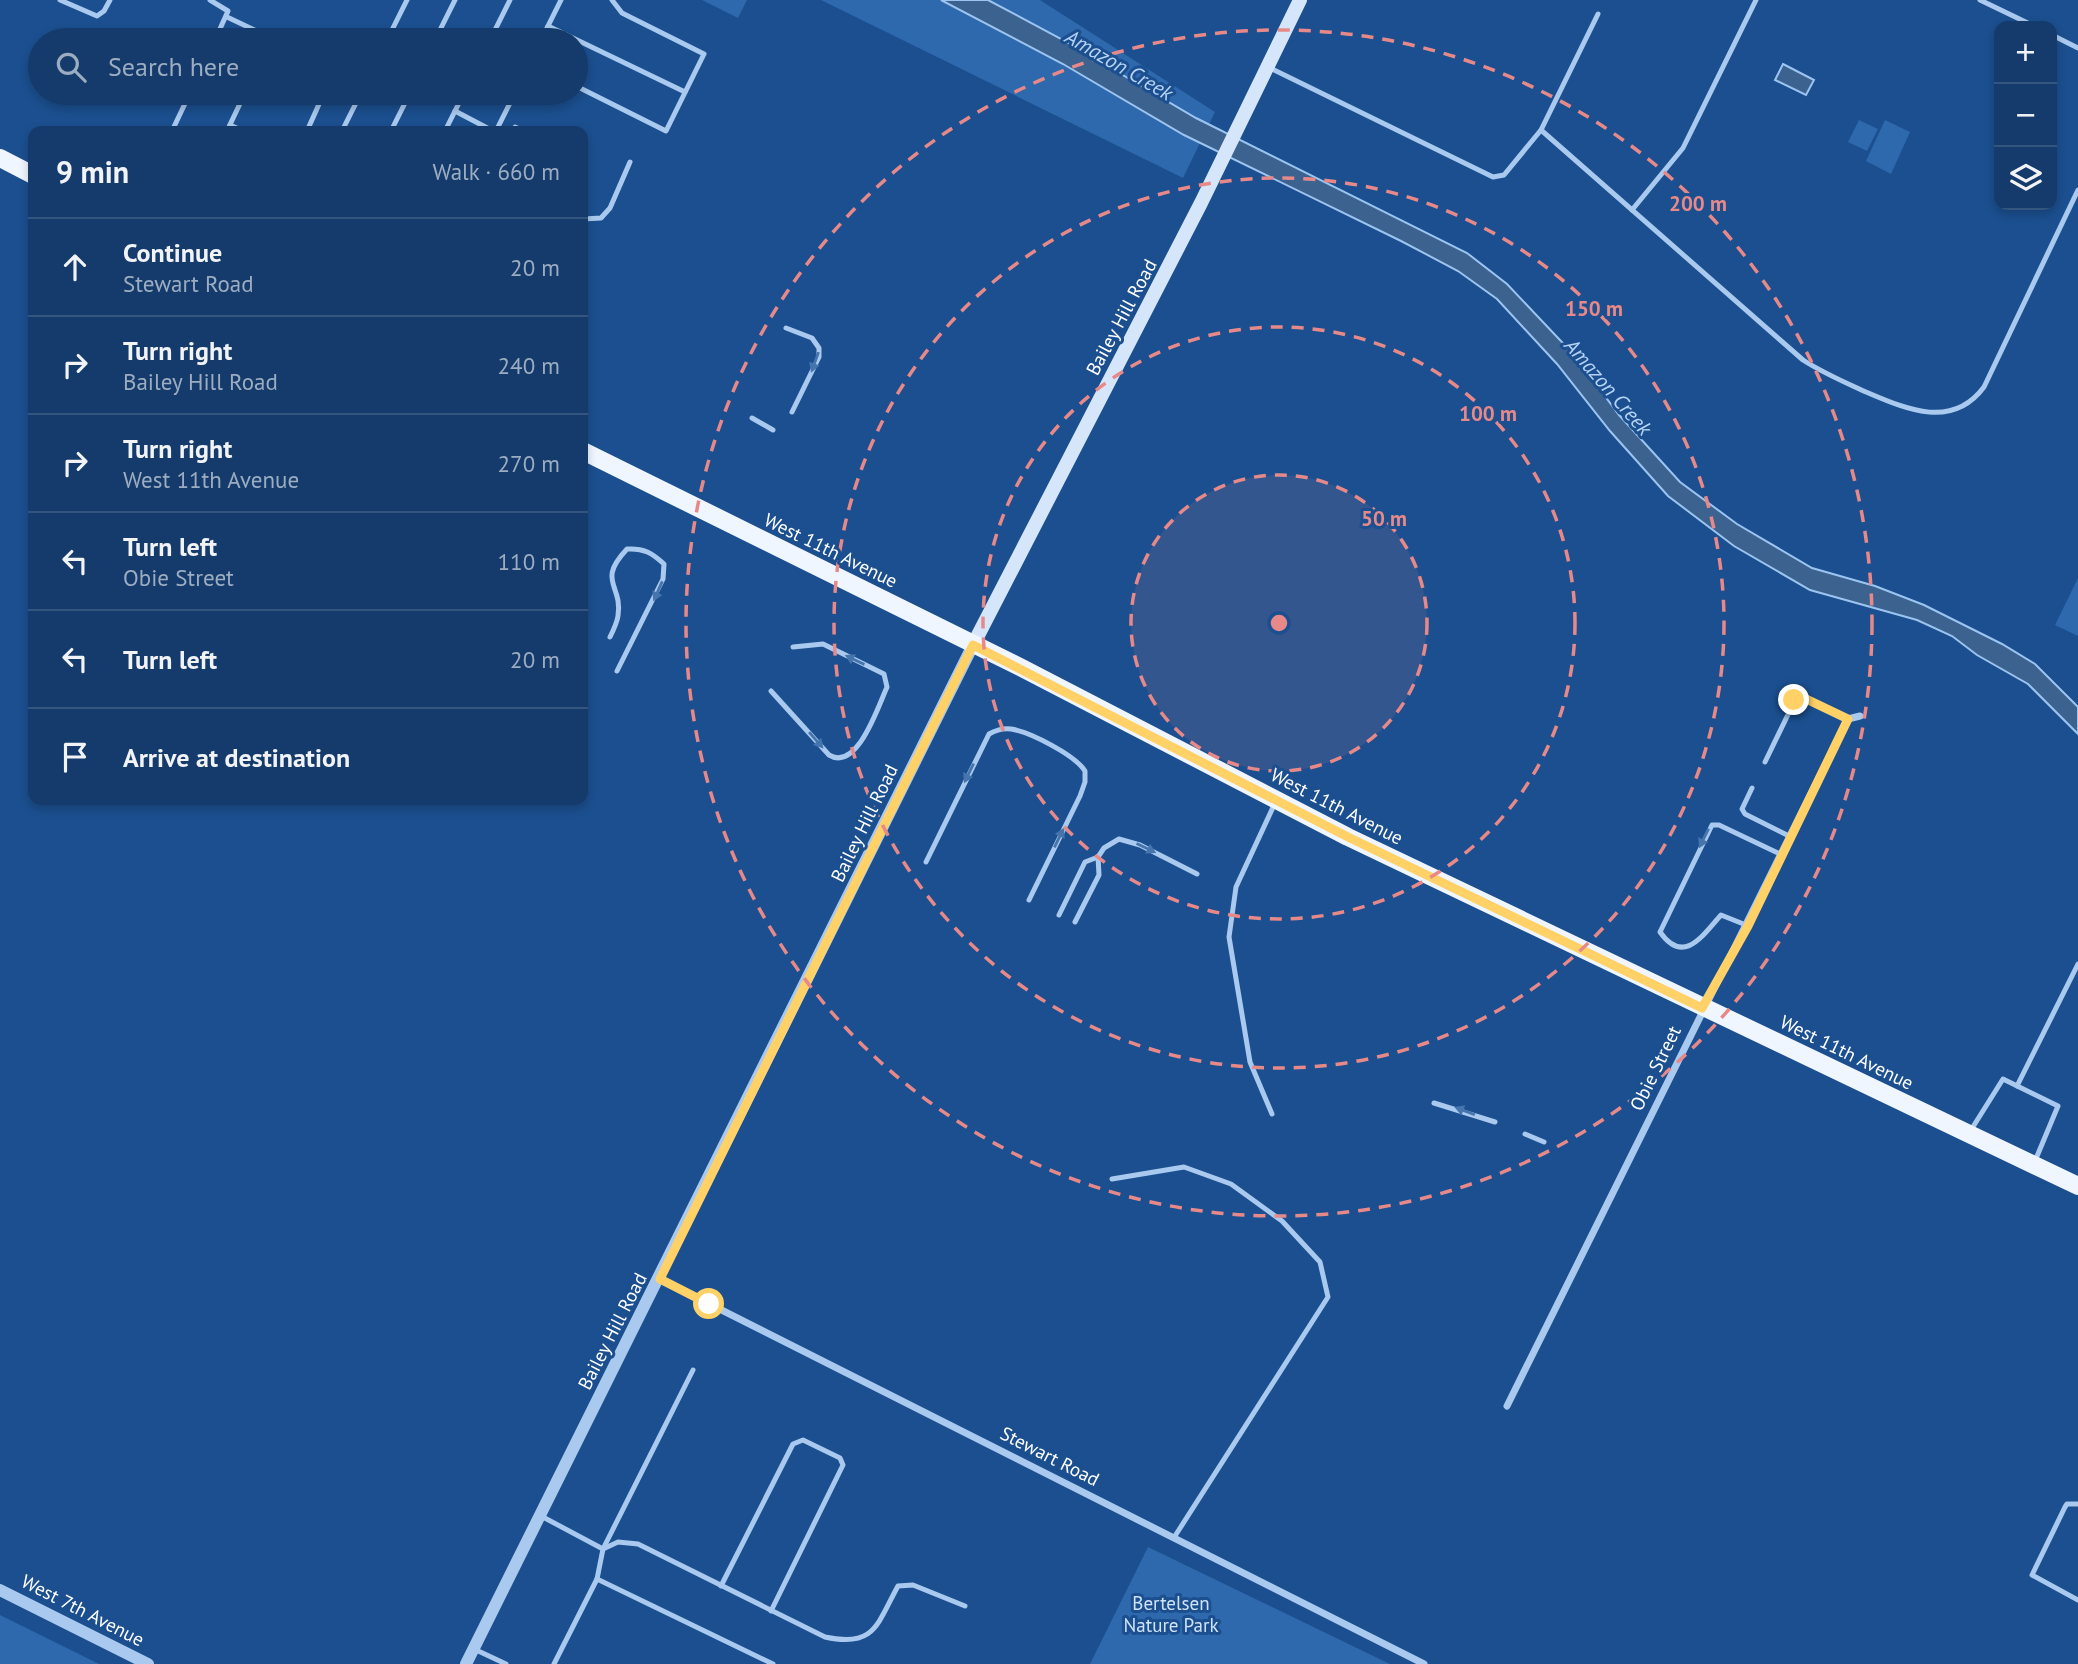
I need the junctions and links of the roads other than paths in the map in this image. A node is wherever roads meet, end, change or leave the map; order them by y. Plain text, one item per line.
1 (60, 0) edge
2 (110, 0) edge
3 (210, 0) edge
4 (407, 0) edge
5 (455, 0) edge
6 (510, 0) edge
7 (561, 0) edge
8 (612, 0) edge
9 (1300, 0) edge
10 (1756, 0) edge
11 (1980, 0) edge
12 (1598, 15) dead end
13 (227, 17) junction
14 (2024, 21) edge
15 (548, 26) joint
16 (221, 28) edge
17 (248, 28) edge
18 (393, 28) edge
19 (441, 28) edge
20 (496, 28) edge
21 (552, 28) edge
22 (2057, 38) edge
23 (588, 45) edge
24 (2078, 48) edge
25 (1268, 66) junction
26 (588, 92) edge
27 (685, 92) junction
28 (185, 105) edge
29 (239, 105) edge
30 (319, 105) edge
31 (355, 105) edge
32 (404, 105) edge
33 (458, 105) edge
34 (509, 105) edge
35 (455, 111) junction
36 (175, 126) edge
37 (229, 126) edge
38 (309, 126) edge
39 (344, 126) edge
40 (394, 126) edge
41 (448, 126) edge
42 (485, 126) edge
43 (498, 126) edge
44 (1541, 130) junction
45 (0, 158) edge
46 (630, 162) dead end
47 (28, 172) edge
48 (2078, 190) edge
49 (1632, 210) junction
50 (588, 219) edge
51 (786, 328) dead end
52 (792, 412) dead end
53 (752, 418) dead end
54 (773, 430) dead end
55 (588, 453) edge
56 (610, 637) dead end
57 (973, 645) junction
58 (793, 647) dead end
59 (617, 671) dead end
60 (771, 691) dead end
61 (1860, 716) dead end
62 (1848, 719) junction
63 (1765, 762) dead end
64 (1752, 788) dead end
65 (1276, 800) junction
66 (1791, 837) junction
67 (1782, 855) junction
68 (1098, 856) junction
69 (926, 862) dead end
70 (1197, 874) dead end
71 (1029, 900) dead end
72 (1059, 915) dead end
73 (1075, 922) dead end
74 (1748, 926) junction
75 (2078, 964) edge
76 (1702, 1008) junction
77 (2017, 1086) junction
78 (1434, 1102) dead end
79 (1272, 1114) dead end
80 (1495, 1122) dead end
81 (1969, 1134) junction
82 (1525, 1135) dead end
83 (1544, 1142) dead end
84 (2034, 1164) junction
85 (1112, 1179) dead end
86 (2078, 1186) edge
87 (660, 1279) junction
88 (693, 1370) dead end
89 (1507, 1406) dead end
90 (2078, 1504) edge
91 (541, 1516) junction
92 (1175, 1536) junction
93 (603, 1549) junction
94 (597, 1578) junction
95 (721, 1586) junction
96 (0, 1590) edge
97 (2078, 1600) edge
98 (964, 1605) dead end
99 (771, 1611) junction
100 (474, 1648) junction
101 (148, 1664) edge
102 (466, 1664) edge
103 (506, 1664) edge
104 (554, 1664) edge
105 (773, 1664) edge
106 (1424, 1664) edge

1 - 2 lane
3 - 13 lane
4 - 18 lane
5 - 19 lane
6 - 20 lane
7 - 15 lane
8 - 27 lane
9 - 25 main road, Bailey Hill Road
10 - 49 lane
11 - 14 lane
12 - 44 lane
13 - 16 lane
13 - 17 lane
15 - 21 lane
22 - 24 lane
23 - 27 lane
25 - 44 lane
25 - 57 main road, Bailey Hill Road
26 - 27 lane
28 - 36 lane
29 - 37 lane
30 - 38 lane
31 - 39 lane
32 - 40 lane
33 - 35 lane
34 - 43 lane
35 - 41 lane
35 - 42 lane
44 - 49 lane
45 - 47 main road
46 - 50 lane
48 - 49 lane
51 -> 52 lane
53 - 54 lane
55 - 57 main road, West 11th Avenue
56 -> 59 lane
57 - 65 main road, West 11th Avenue
57 - 87 street, Bailey Hill Road
60 -> 58 lane
61 - 62 street
62 - 63 lane
62 - 66 street, Obie Street
64 - 66 lane
65 - 76 main road, West 11th Avenue
65 - 79 lane
66 - 67 street, Obie Street
67 - 74 street, Obie Street
67 -> 74 lane
68 -> 70 lane
68 - 72 lane
68 - 73 lane
71 -> 69 lane
74 - 76 street, Obie Street
75 - 77 lane
76 - 81 main road, West 11th Avenue
76 - 89 street, Obie Street
77 - 81 lane
77 - 84 lane
80 -> 78 lane
81 - 84 main road, West 11th Avenue
82 - 83 lane
84 - 86 main road, West 11th Avenue
85 - 92 lane
87 - 91 street, Bailey Hill Road
87 - 92 street, Stewart Road
88 - 93 lane
90 - 97 lane
91 - 93 lane
91 - 100 street, Bailey Hill Road
92 - 106 street, Stewart Road
93 - 94 lane
93 - 95 lane
94 - 104 lane
94 - 105 lane
95 - 99 lane
95 - 99 lane
96 - 101 street, West 7th Avenue
98 - 99 lane
100 - 102 street, Bailey Hill Road
100 - 103 lane

